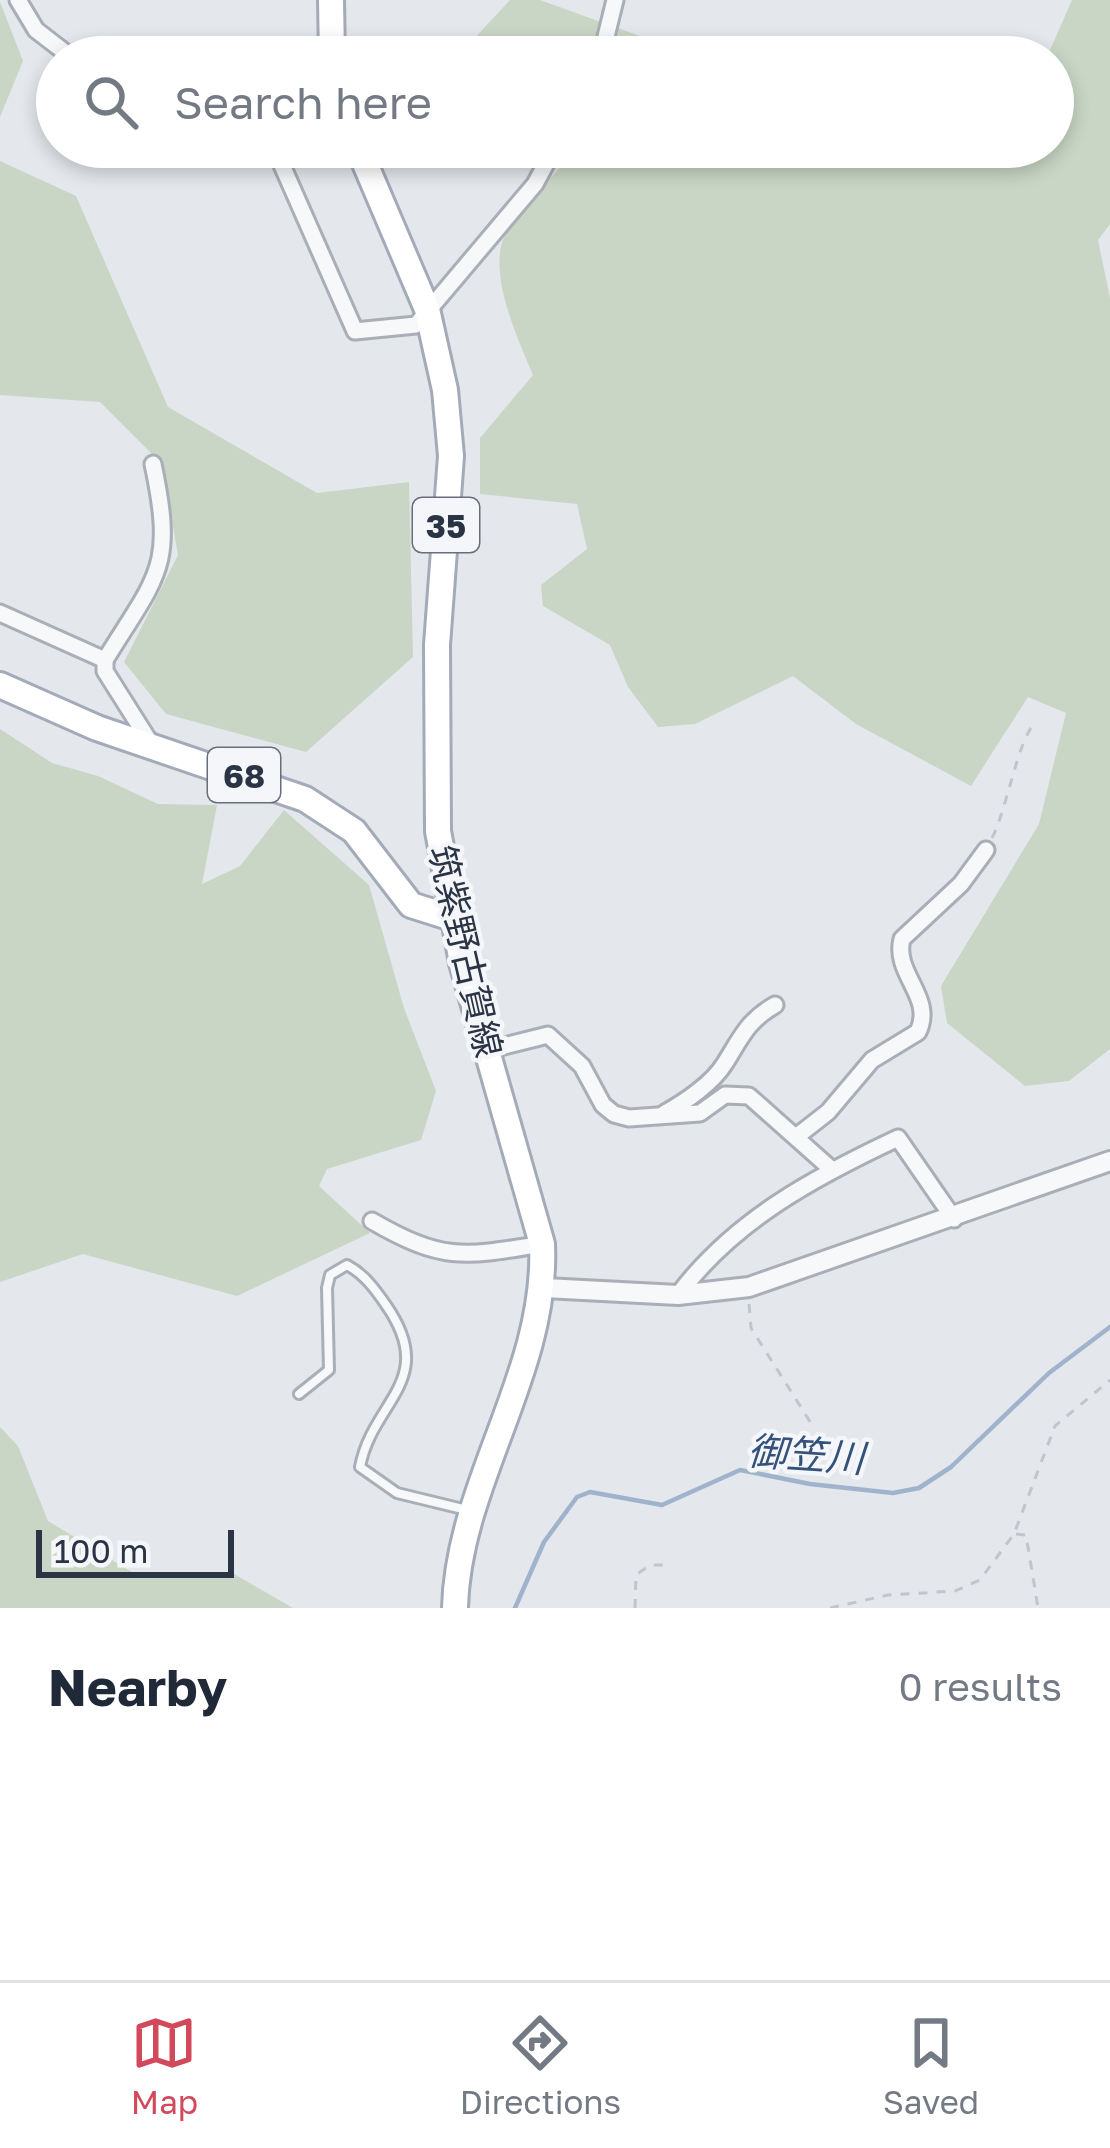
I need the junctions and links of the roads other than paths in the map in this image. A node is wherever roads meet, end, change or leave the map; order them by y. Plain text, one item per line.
1 (18, 0) edge
2 (331, 0) edge
3 (615, 0) edge
4 (44, 36) edge
5 (332, 36) edge
6 (607, 36) edge
7 (283, 168) edge
8 (367, 168) edge
9 (544, 168) edge
10 (427, 309) junction
11 (153, 464) dead end
12 (0, 613) edge
13 (105, 660) junction
14 (0, 685) edge
15 (153, 747) junction
16 (986, 850) road end
17 (452, 918) junction
18 (775, 1005) dead end
19 (488, 1051) junction
20 (662, 1114) junction
21 (796, 1137) junction
22 (1110, 1161) edge
23 (830, 1168) junction
24 (954, 1220) junction
25 (372, 1221) dead end
26 (542, 1244) junction
27 (544, 1288) junction
28 (678, 1295) junction
29 (299, 1394) dead end
30 (474, 1512) junction
31 (455, 1608) edge

1 - 4 street
2 - 5 main road
3 - 6 street
7 - 10 street
8 - 10 main road, 筑紫野古賀線 / 35
9 - 10 street
10 - 17 main road, 筑紫野古賀線 / 35
11 - 13 street
12 - 13 street
13 - 15 street
14 - 15 main road, 68
15 - 17 main road, 68
16 - 21 street
17 - 19 main road, 筑紫野古賀線 / 35
18 - 20 street
19 - 20 street
19 - 26 main road, 筑紫野古賀線 / 35
20 - 21 street
21 - 23 street
22 - 24 street
23 - 24 street
23 - 28 street
24 - 28 street
25 - 26 street
26 - 27 main road, 筑紫野古賀線 / 35
27 - 28 street
27 - 30 main road, 筑紫野古賀線 / 35
29 - 30 lane
30 - 31 main road, 筑紫野古賀線 / 35

